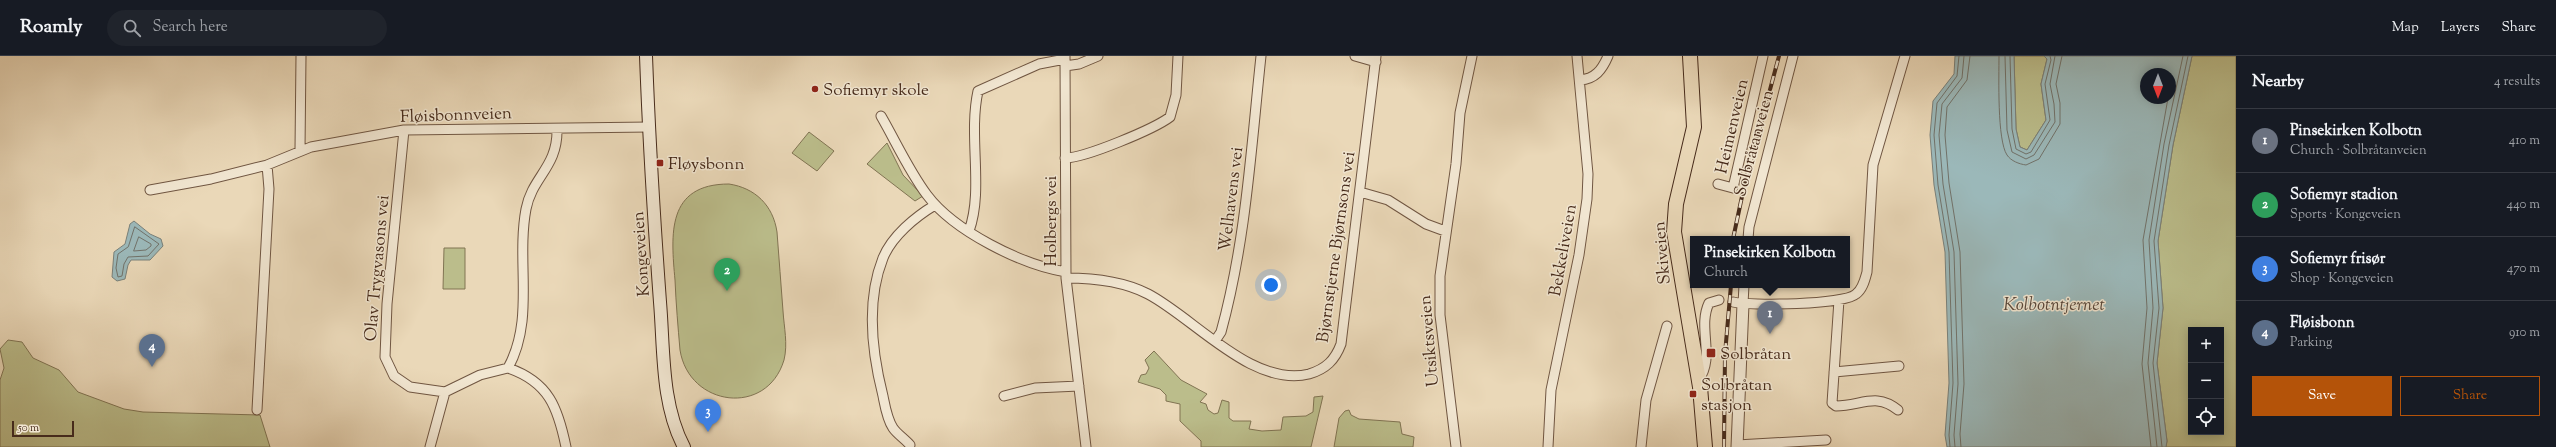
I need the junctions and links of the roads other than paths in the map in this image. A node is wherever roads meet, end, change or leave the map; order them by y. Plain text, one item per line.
1 (301, 56) edge
2 (646, 56) edge
3 (1098, 56) edge
4 (1178, 56) edge
5 (1261, 56) edge
6 (1355, 56) edge
7 (1472, 56) edge
8 (1577, 56) edge
9 (1608, 56) edge
10 (1690, 56) edge
11 (1763, 56) edge
12 (1793, 56) edge
13 (1905, 56) edge
14 (1376, 59) edge
15 (1065, 60) edge
16 (1580, 80) junction
17 (881, 116) dead end
18 (650, 127) junction
19 (557, 128) junction
20 (404, 130) junction
21 (300, 150) junction
22 (1066, 158) junction
23 (267, 165) junction
24 (1718, 184) dead end
25 (150, 190) dead end
26 (1360, 192) junction
27 (935, 205) junction
28 (969, 231) junction
29 (1445, 231) junction
30 (1748, 236) edge
31 (1066, 275) junction
32 (1743, 288) edge
33 (1719, 300) dead end
34 (1839, 300) junction
35 (1738, 303) junction
36 (1666, 326) dead end
37 (1215, 341) junction
38 (1899, 366) dead end
39 (508, 368) junction
40 (1834, 372) junction
41 (1698, 381) junction
42 (1079, 386) junction
43 (444, 392) junction
44 (1004, 396) dead end
45 (257, 410) dead end
46 (1898, 410) dead end
47 (1826, 440) dead end
48 (910, 445) dead end
49 (1737, 446) edge
50 (430, 447) edge
51 (566, 447) edge
52 (684, 447) edge
53 (1086, 447) edge
54 (1456, 447) edge
55 (1548, 447) edge
56 (1641, 447) edge
57 (1705, 447) edge

1 - 21 street
2 - 18 main road, Kongeveien
3 - 15 street
4 - 22 street
5 - 37 street, Welhavens vei
6 - 14 street
7 - 29 street, Utsiktsveien
8 - 16 street, Bekkeliveien
9 - 16 street
10 - 41 main road, Skiveien
11 - 24 street, Heimenveien
12 - 30 street, Solbråtanveien
13 - 34 street
14 - 26 street, Bjørnstjerne Bjørnsons vei
15 - 22 street, Holbergs vei
15 - 28 street
16 - 55 street, Bekkeliveien
17 - 27 street, Bjørnstjerne Bjørnsons vei
18 - 19 street, Fløisbonnveien
18 - 52 main road, Kongeveien
19 - 20 street, Fløisbonnveien
19 - 39 street
20 - 21 street, Fløisbonnveien
20 - 43 street, Olav Trygvasons vei
21 - 23 street, Fløisbonnveien
22 - 31 street, Holbergs vei
23 - 25 street, Fløisbonnveien
23 - 45 street
26 - 29 street
26 - 37 street, Bjørnstjerne Bjørnsons vei
27 - 28 street, Bjørnstjerne Bjørnsons vei
27 - 48 street
28 - 31 street, Bjørnstjerne Bjørnsons vei
29 - 54 street, Utsiktsveien
31 - 37 street, Bjørnstjerne Bjørnsons vei
31 - 42 street, Holbergs vei
32 - 35 street
33 - 41 street
34 - 35 street
34 - 40 street
35 - 49 street
36 - 56 street
38 - 40 street
39 - 43 street
39 - 51 street
40 - 46 street
41 - 57 main road, Skiveien
42 - 44 street
42 - 53 street, Holbergs vei
43 - 50 street
47 - 49 street

